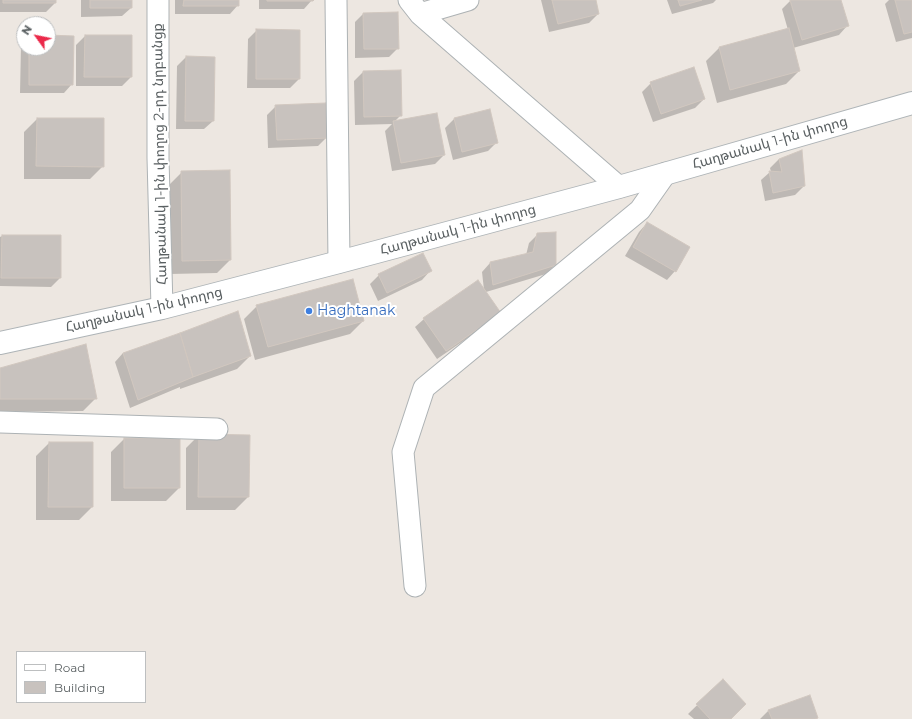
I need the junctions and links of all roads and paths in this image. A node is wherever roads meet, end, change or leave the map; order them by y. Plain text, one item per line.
1 (158, 0) edge
2 (336, 0) edge
3 (468, 0) edge
4 (414, 7) edge
5 (912, 103) edge
6 (666, 173) junction
7 (619, 187) junction
8 (339, 262) junction
9 (162, 308) junction
10 (0, 343) edge
11 (0, 422) edge
12 (217, 430) dead end
13 (415, 586) dead end

1 - 9 street, Հաղթանակ 1-ին փողոց 2-րդ նրբանցք
2 - 8 street
3 - 4 street
4 - 7 street
5 - 6 main road, Հաղթանակ 1-ին փողոց
6 - 7 main road, Հաղթանակ 1-ին փողոց
6 - 13 street
7 - 8 main road, Հաղթանակ 1-ին փողոց
8 - 9 main road, Հաղթանակ 1-ին փողոց
9 - 10 main road, Հաղթանակ 1-ին փողոց
11 - 12 street

